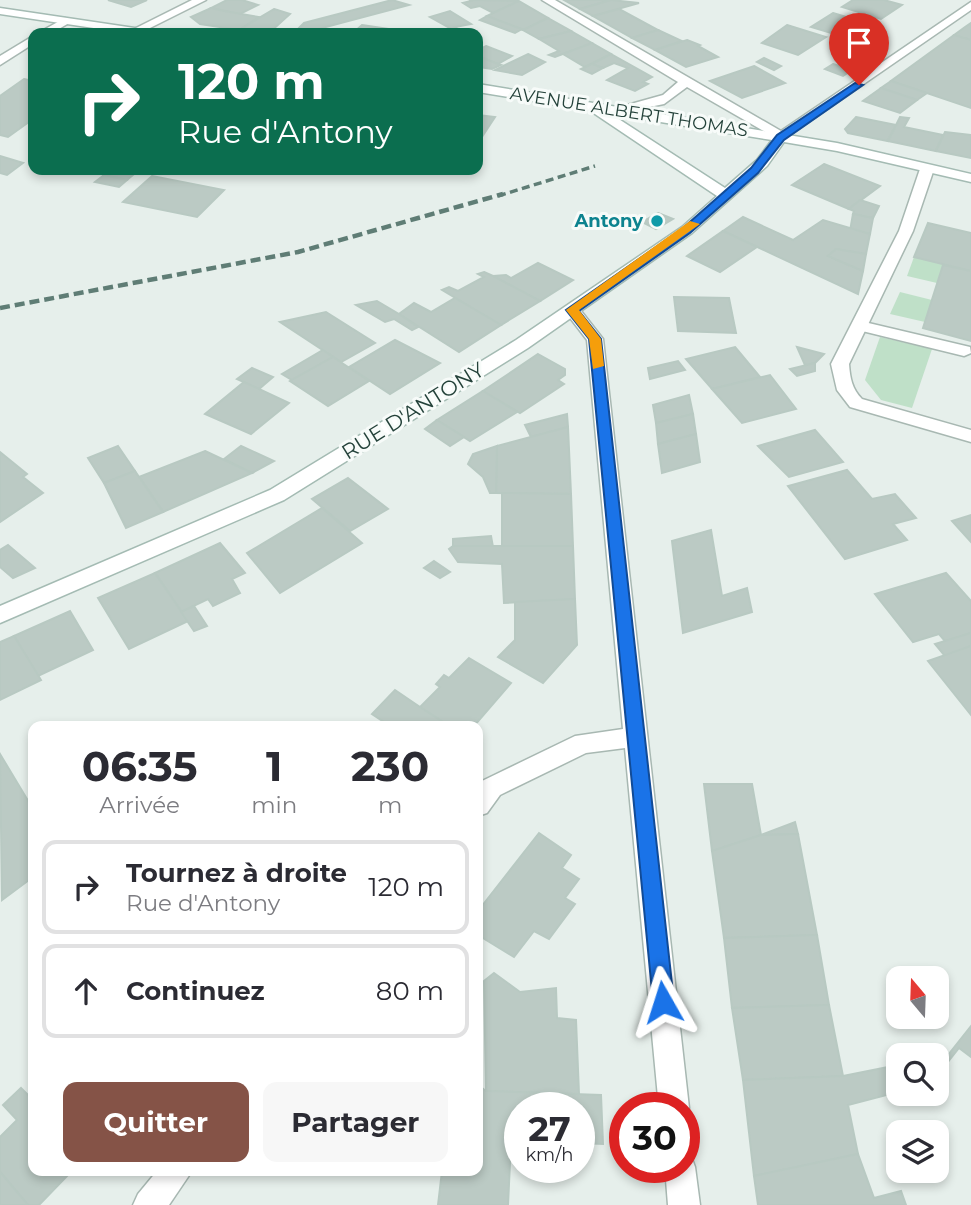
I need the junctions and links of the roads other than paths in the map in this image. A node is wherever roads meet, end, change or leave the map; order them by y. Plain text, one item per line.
1 (201, 0) edge
2 (547, 0) edge
3 (971, 5) edge
4 (0, 11) edge
5 (65, 21) junction
6 (53, 28) edge
7 (114, 28) edge
8 (149, 28) edge
9 (28, 42) edge
10 (0, 61) edge
11 (685, 80) junction
12 (483, 89) edge
13 (587, 104) junction
14 (625, 110) junction
15 (781, 137) junction
16 (926, 169) junction
17 (971, 178) edge
18 (727, 196) junction
19 (572, 310) junction
20 (863, 319) junction
21 (925, 326) dead end
22 (964, 351) dead end
23 (971, 436) edge
24 (0, 615) edge
25 (636, 737) junction
26 (483, 798) edge
27 (672, 1092) edge
28 (173, 1176) edge
29 (682, 1183) edge
30 (149, 1205) edge
31 (684, 1205) edge

1 - 8 street
2 - 11 street
3 - 15 street, RUE D'ANTONY
4 - 5 street
5 - 6 street
5 - 7 street
9 - 10 street
11 - 14 street
11 - 15 street
12 - 13 street, AVENUE ALBERT THOMAS
13 - 14 street, AVENUE ALBERT THOMAS
13 - 18 street
14 - 15 street, AVENUE ALBERT THOMAS
15 - 16 street, AVENUE ALBERT THOMAS
15 - 18 street, RUE D'ANTONY
16 - 17 street, AVENUE ALBERT THOMAS
16 - 20 street
18 - 19 street, RUE D'ANTONY
19 - 24 street, RUE D'ANTONY
19 - 25 street
20 - 21 street
20 - 22 street
20 - 23 street
25 - 26 street
25 - 27 street
28 - 30 street
29 - 31 street

